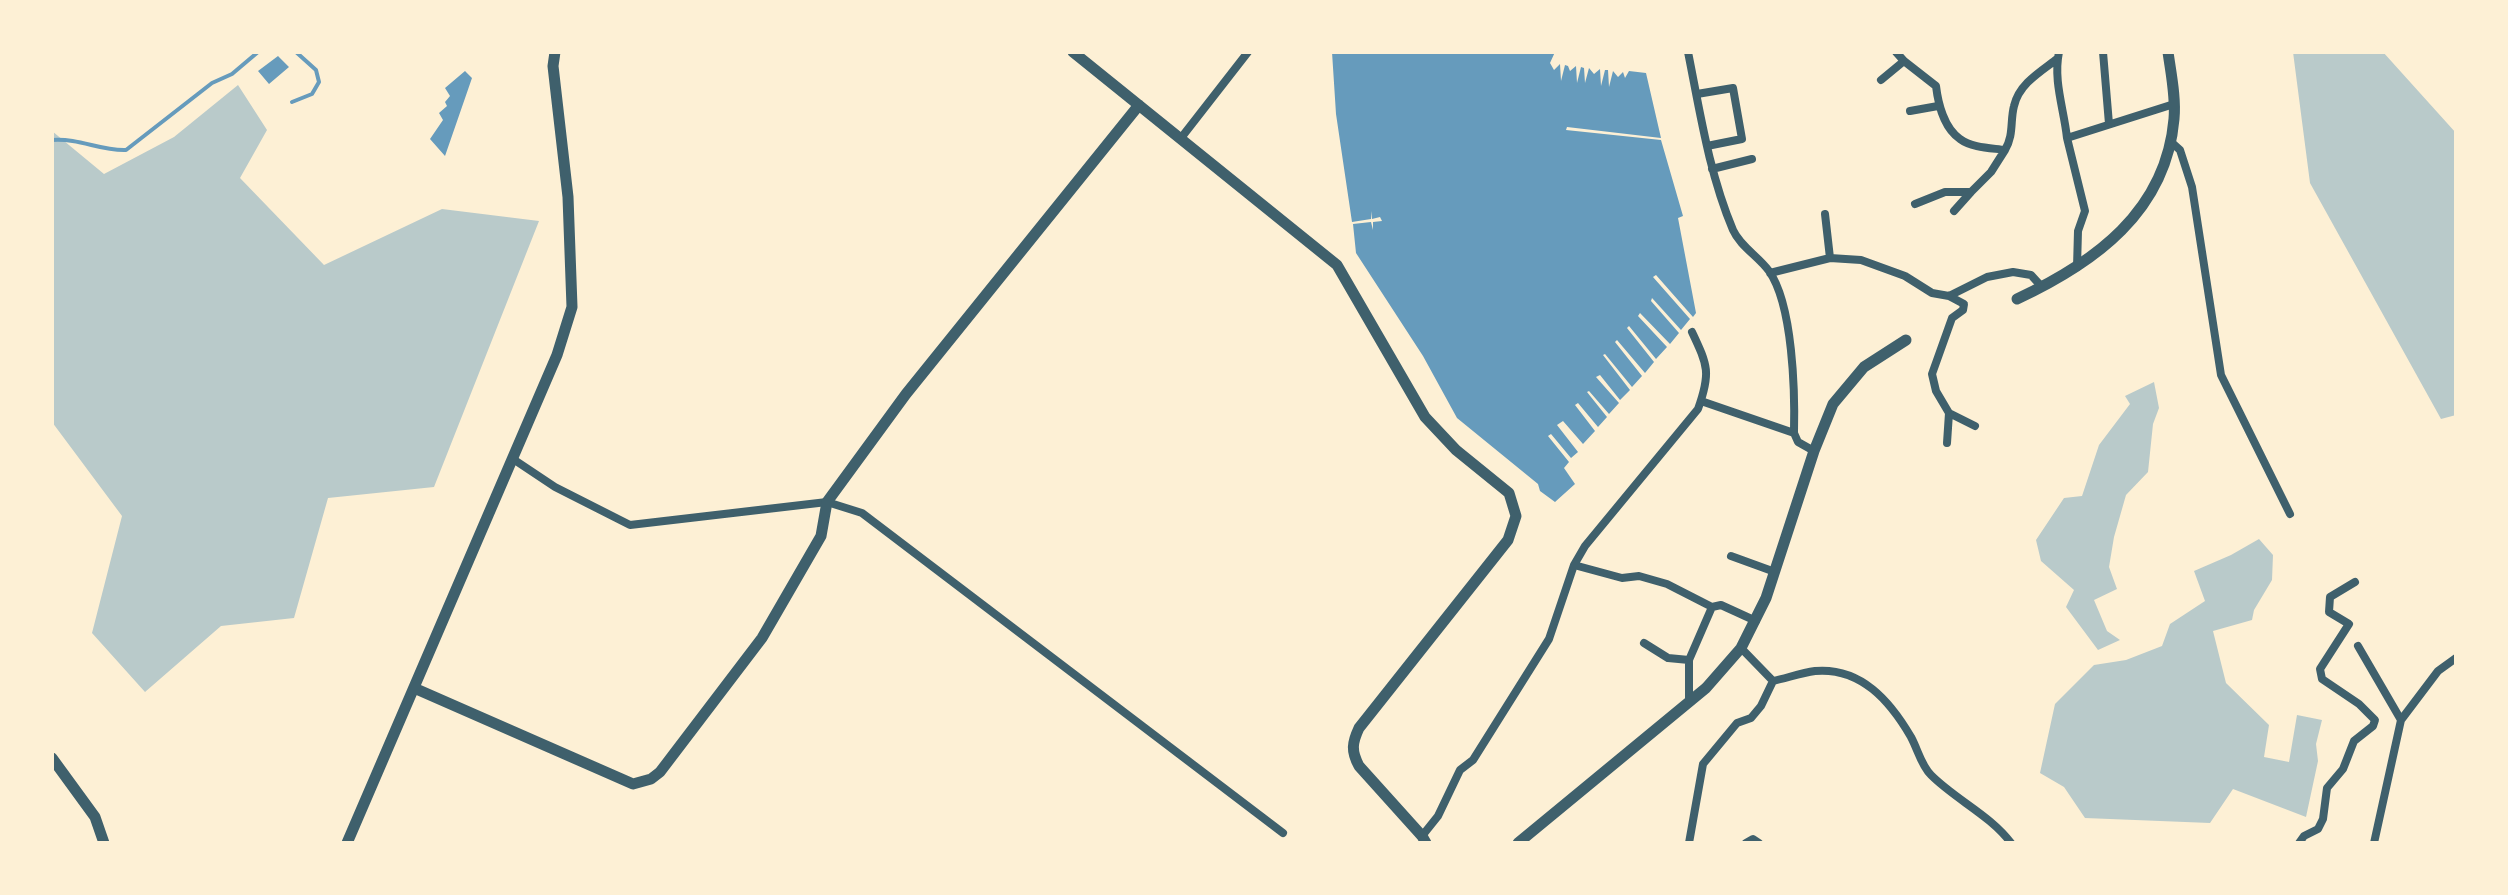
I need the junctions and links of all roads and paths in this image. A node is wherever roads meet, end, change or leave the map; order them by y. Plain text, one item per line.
1 (555, 52) edge
2 (1073, 52) edge
3 (1248, 52) edge
4 (1688, 52) edge
5 (1896, 52) edge
6 (2103, 52) edge
7 (2168, 52) edge
8 (2058, 56) edge
9 (1904, 61) junction
10 (1881, 80) dead end
11 (1697, 94) junction
12 (2174, 104) junction
13 (1139, 105) junction
14 (1938, 106) junction
15 (1910, 111) dead end
16 (2109, 124) junction
17 (1181, 138) junction
18 (2067, 138) junction
19 (2170, 141) junction
20 (1707, 146) junction
21 (2005, 150) junction
22 (1752, 159) dead end
23 (1712, 169) junction
24 (1971, 192) junction
25 (1915, 204) dead end
26 (1954, 211) dead end
27 (1825, 214) dead end
28 (1830, 258) junction
29 (2077, 268) junction
30 (1770, 273) junction
31 (2042, 287) junction
32 (1949, 296) junction
33 (2017, 299) dead end
34 (1692, 332) dead end
35 (1906, 340) dead end
36 (1701, 401) junction
37 (1949, 413) junction
38 (1975, 426) dead end
39 (1794, 433) junction
40 (1947, 443) dead end
41 (1814, 451) junction
42 (513, 459) junction
43 (827, 502) junction
44 (2290, 514) dead end
45 (1731, 556) dead end
46 (1574, 565) junction
47 (1775, 572) junction
48 (2355, 582) dead end
49 (1712, 607) junction
50 (1756, 621) junction
51 (1644, 643) dead end
52 (2358, 646) dead end
53 (1741, 648) junction
54 (2456, 658) edge
55 (1689, 660) junction
56 (1773, 681) junction
57 (414, 688) junction
58 (1689, 702) junction
59 (2401, 720) junction
60 (52, 758) edge
61 (1283, 833) dead end
62 (1424, 839) edge
63 (104, 843) edge
64 (347, 843) edge
65 (1518, 843) edge
66 (1689, 843) edge
67 (1746, 843) edge
68 (1759, 843) edge
69 (2011, 843) edge
70 (2299, 843) edge
71 (2374, 843) edge

1 - 42 street
2 - 13 street
3 - 17 street
4 - 11 street
5 - 9 street
6 - 16 street
7 - 12 street
8 - 18 street
8 - 21 street
9 - 10 street
9 - 14 street
11 - 20 street
11 - 20 street
12 - 16 street
12 - 19 street
13 - 17 street
13 - 43 street
14 - 15 street
14 - 21 street
16 - 18 street
17 - 62 street
18 - 29 street
19 - 29 street
19 - 44 street
20 - 23 street
21 - 24 street
22 - 23 street
23 - 30 street
24 - 25 street
24 - 26 street
27 - 28 street
28 - 30 street
28 - 32 street
29 - 31 street
30 - 39 street
31 - 32 street
31 - 33 street
32 - 37 street
34 - 36 street
35 - 41 street
36 - 39 street
36 - 46 street
37 - 38 street
37 - 40 street
39 - 41 street
41 - 47 street
42 - 43 street
42 - 57 street
43 - 57 street
43 - 61 street
45 - 47 street
46 - 49 street
46 - 62 street
47 - 50 street
48 - 70 street
49 - 50 street
49 - 55 street
50 - 53 street
51 - 55 street
52 - 59 street
53 - 56 street
53 - 58 street
54 - 59 street
55 - 58 street
56 - 66 street
56 - 69 street
57 - 64 street
58 - 65 street
59 - 71 street
60 - 63 street
67 - 68 street

